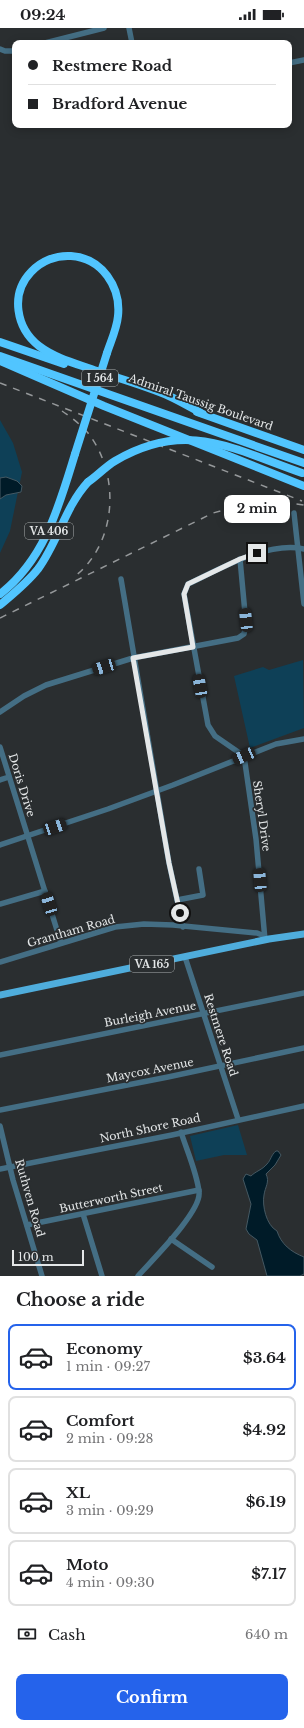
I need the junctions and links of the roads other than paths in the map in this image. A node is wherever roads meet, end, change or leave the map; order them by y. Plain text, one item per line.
1 (104, 28) edge
2 (128, 28) edge
3 (57, 40) edge
4 (131, 40) edge
5 (0, 49) edge
6 (12, 51) edge
7 (304, 60) edge
8 (292, 62) edge
9 (0, 342) edge
10 (0, 356) edge
11 (0, 361) edge
12 (201, 413) junction
13 (304, 450) edge
14 (304, 463) edge
15 (303, 473) edge
16 (304, 486) edge
17 (294, 513) dead end
18 (296, 548) junction
19 (304, 549) edge
20 (240, 559) junction
21 (121, 579) dead end
22 (0, 594) edge
23 (304, 604) edge
24 (0, 605) edge
25 (193, 647) junction
26 (133, 658) junction
27 (0, 712) edge
28 (304, 739) edge
29 (0, 747) edge
30 (244, 756) junction
31 (9, 777) junction
32 (0, 780) edge
33 (157, 791) junction
34 (28, 836) junction
35 (0, 845) edge
36 (199, 869) dead end
37 (45, 891) junction
38 (177, 900) junction
39 (0, 904) edge
40 (183, 927) junction
41 (304, 934) edge
42 (265, 940) junction
43 (61, 943) junction
44 (185, 957) junction
45 (0, 962) edge
46 (304, 993) edge
47 (0, 995) edge
48 (204, 1014) junction
49 (304, 1048) edge
50 (0, 1055) edge
51 (220, 1065) junction
52 (304, 1106) edge
53 (0, 1110) edge
54 (238, 1119) junction
55 (0, 1126) edge
56 (181, 1132) junction
57 (10, 1167) junction
58 (0, 1169) edge
59 (199, 1190) junction
60 (83, 1214) junction
61 (27, 1225) junction
62 (171, 1239) junction
63 (212, 1267) dead end
64 (42, 1276) edge
65 (102, 1276) edge
66 (138, 1276) edge

1 - 3 street
2 - 4 street
5 - 6 street
7 - 8 street
9 - 12 highway, Admiral Taussig Boulevard / I 564
10 - 14 highway
11 - 16 highway
12 - 13 highway, Admiral Taussig Boulevard / I 564
12 - 22 highway, VA 406, bridge
15 - 24 highway, VA 406, bridge
17 - 18 street
18 - 19 street
18 - 20 street
18 - 23 street
20 - 25 street
20 - 25 street
21 - 26 street
25 - 26 street
25 - 30 street
26 - 27 street
26 - 33 street
28 - 30 street
29 - 31 street, Doris Drive
30 - 33 street
30 - 42 street, Sheryl Drive
31 - 32 street
31 - 34 street, Doris Drive
33 - 34 street
33 - 38 street
34 - 35 street
34 - 37 street, Doris Drive
36 - 38 street
37 - 39 street
37 - 43 street, Doris Drive
38 - 40 street
40 - 42 street, Grantham Road
40 - 43 street, Grantham Road
41 - 42 main road, VA 165
42 - 44 main road, VA 165
43 - 45 street, Grantham Road
44 - 47 main road, VA 165
44 - 48 street, Restmere Road
46 - 48 street, Burleigh Avenue
48 - 50 street, Burleigh Avenue
48 - 51 street, Restmere Road
49 - 51 street, Maycox Avenue
51 - 53 street, Maycox Avenue
51 - 54 street, Restmere Road
52 - 54 street, North Shore Road
54 - 56 street, North Shore Road
55 - 57 street, Ruthven Road
56 - 57 street, North Shore Road
56 - 59 street
57 - 58 street, North Shore Road
57 - 61 street, Ruthven Road
59 - 60 street, Butterworth Street
59 - 62 street
60 - 61 street, Butterworth Street
60 - 65 street
61 - 64 street, Ruthven Road
62 - 63 street
62 - 66 street

